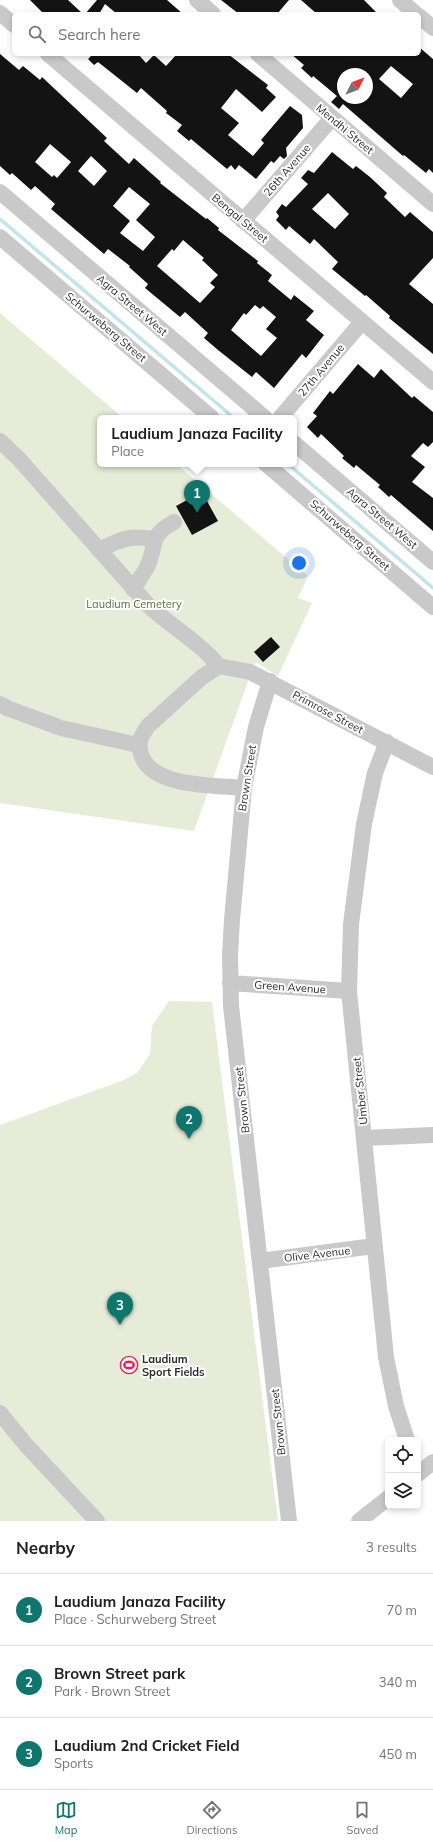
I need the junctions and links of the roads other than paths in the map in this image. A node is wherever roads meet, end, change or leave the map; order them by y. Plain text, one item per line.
1 (197, 0) edge
2 (400, 0) edge
3 (211, 12) edge
4 (414, 12) edge
5 (0, 13) edge
6 (421, 18) edge
7 (12, 23) edge
8 (433, 28) edge
9 (50, 56) edge
10 (260, 56) edge
11 (332, 118) junction
12 (0, 192) edge
13 (433, 204) edge
14 (243, 221) junction
15 (0, 237) edge
16 (362, 322) junction
17 (433, 382) edge
18 (208, 415) edge
19 (261, 415) edge
20 (283, 415) edge
21 (0, 441) edge
22 (297, 446) edge
23 (270, 467) edge
24 (174, 522) dead end
25 (154, 539) junction
26 (99, 550) junction
27 (433, 562) edge
28 (133, 589) junction
29 (433, 607) edge
30 (219, 666) junction
31 (270, 681) junction
32 (0, 704) edge
33 (387, 742) junction
34 (138, 745) junction
35 (433, 767) edge
36 (244, 788) junction
37 (230, 983) junction
38 (349, 991) junction
39 (433, 1135) edge
40 (365, 1138) junction
41 (374, 1246) junction
42 (260, 1261) junction
43 (1, 1416) edge
44 (406, 1437) edge
45 (433, 1462) edge
46 (419, 1473) edge
47 (385, 1500) edge
48 (97, 1521) edge
49 (289, 1521) edge
50 (359, 1521) edge

1 - 3 street
2 - 4 street
5 - 7 street
6 - 8 street
9 - 14 street, Bengal Street
10 - 11 street, Mendhi Street
11 - 13 street, Mendhi Street
11 - 14 street, 26th Avenue
12 - 19 street, Agra Street West
14 - 16 street, Bengal Street
15 - 18 street, Schurweberg Street
16 - 17 street, Bengal Street
16 - 20 street, 27th Avenue
21 - 26 street
22 - 27 street, Agra Street West
23 - 29 street, Schurweberg Street
24 - 25 street
25 - 26 street
25 - 28 street
26 - 28 street
28 - 30 street
30 - 31 street, Primrose Street
30 - 34 street
31 - 33 street, Primrose Street
31 - 36 street, Brown Street
32 - 34 street
33 - 35 street, Primrose Street
33 - 38 street, Umber Street
34 - 36 street
36 - 37 street, Brown Street
37 - 38 street, Green Avenue
37 - 42 street, Brown Street
38 - 40 street, Umber Street
39 - 40 street
40 - 41 street, Umber Street
41 - 42 street, Olive Avenue
41 - 44 street, Umber Street
42 - 49 street, Brown Street
43 - 48 street
45 - 46 street
47 - 50 street

